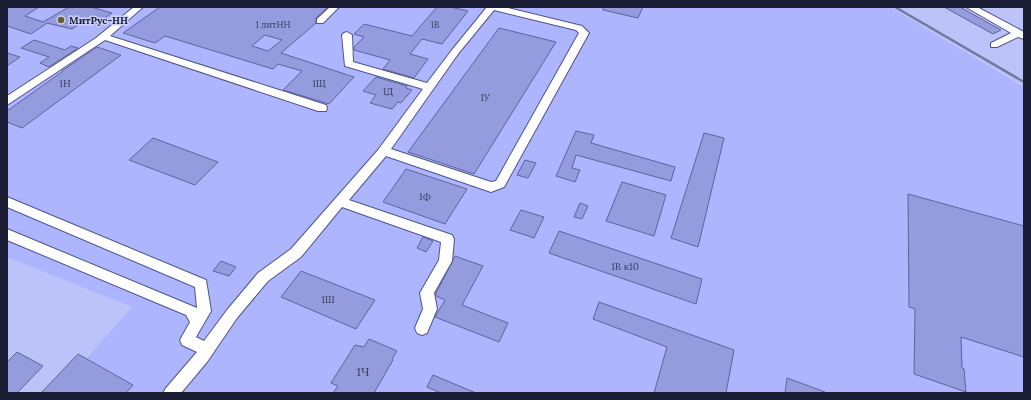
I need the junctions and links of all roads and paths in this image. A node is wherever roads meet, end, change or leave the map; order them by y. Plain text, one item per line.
1 (139, 7) edge
2 (335, 7) edge
3 (492, 7) edge
4 (970, 7) edge
5 (320, 20) dead end
6 (1021, 34) edge
7 (347, 35) dead end
8 (102, 36) junction
9 (994, 45) dead end
10 (429, 87) junction
11 (7, 102) edge
12 (322, 108) dead end
13 (382, 153) junction
14 (7, 202) edge
15 (341, 202) junction
16 (7, 234) edge
17 (198, 323) junction
18 (422, 328) dead end
19 (207, 350) junction
20 (171, 393) edge

1 - 8 lane
2 - 5 lane
3 - 10 lane
3 - 13 lane
4 - 6 lane
6 - 9 lane
7 - 10 lane
8 - 11 lane
8 - 12 lane
10 - 13 lane
13 - 15 lane
14 - 17 lane
15 - 18 lane
15 - 19 lane
16 - 17 lane
17 - 19 lane
19 - 20 lane

